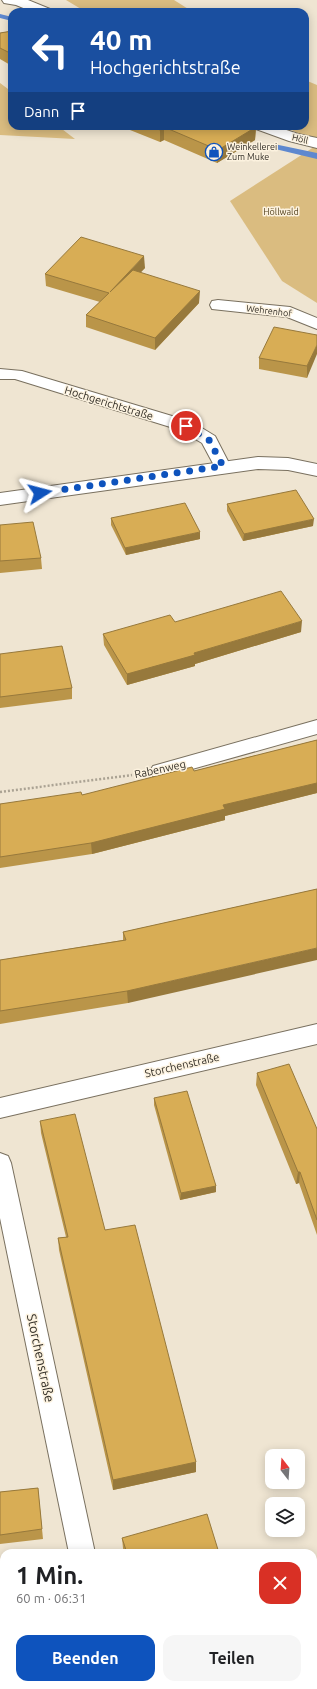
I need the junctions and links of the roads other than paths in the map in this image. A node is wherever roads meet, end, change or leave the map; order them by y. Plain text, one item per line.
1 (9, 0) edge
2 (36, 8) edge
3 (272, 130) edge
4 (317, 143) edge
5 (218, 305) dead end
6 (317, 324) edge
7 (0, 374) edge
8 (223, 466) junction
9 (317, 470) edge
10 (0, 499) edge
11 (317, 727) edge
12 (160, 771) road end
13 (317, 1034) edge
14 (0, 1108) edge
15 (0, 1163) edge
16 (81, 1549) edge

1 - 2 street
3 - 4 street, Höll
5 - 6 street, Wehrenhof
7 - 8 lane, Hochgerichtstraße
8 - 9 street
8 - 10 street
11 - 12 lane, Rabenweg
13 - 14 street, Storchenstraße
15 - 16 lane, Storchenstraße

